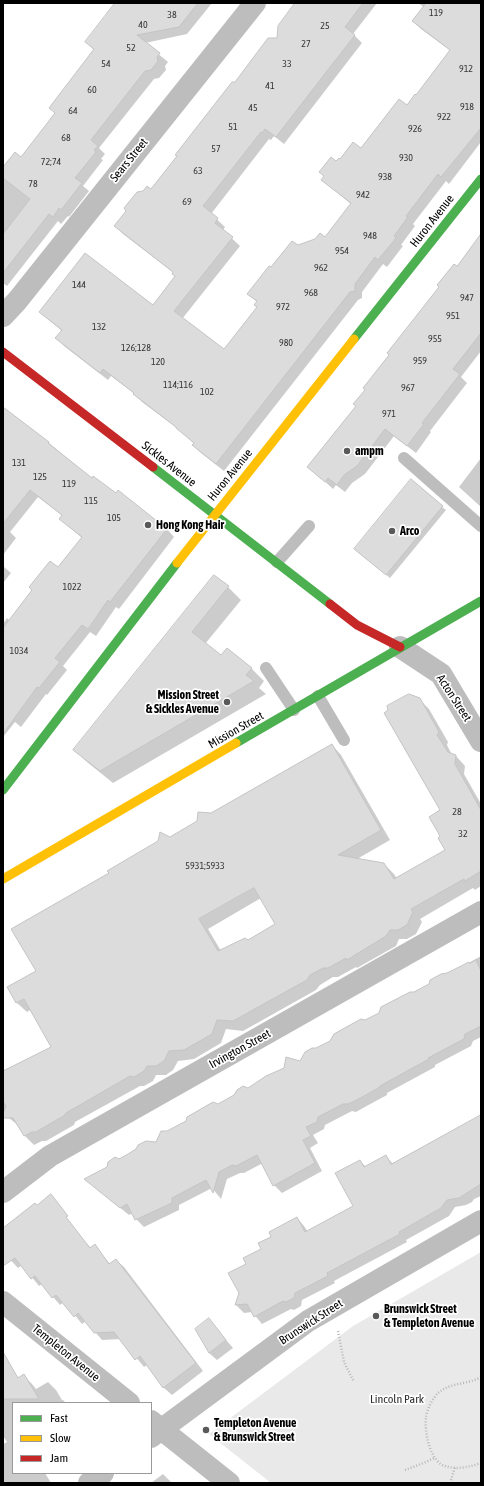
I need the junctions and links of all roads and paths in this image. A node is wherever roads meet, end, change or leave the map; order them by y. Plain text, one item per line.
1 (255, 3) edge
2 (481, 178) edge
3 (3, 316) edge
4 (3, 352) edge
5 (404, 458) dead end
6 (214, 514) junction
7 (309, 526) dead end
8 (481, 526) edge
9 (277, 562) junction
10 (481, 601) edge
11 (400, 648) junction
12 (266, 668) dead end
13 (318, 696) junction
14 (294, 710) junction
15 (344, 740) dead end
16 (481, 741) edge
17 (3, 790) edge
18 (3, 879) edge
19 (481, 912) edge
20 (3, 1192) edge
21 (481, 1221) edge
22 (3, 1302) edge
23 (331, 1308) junction
24 (481, 1377) edge
25 (354, 1382) dead end
26 (128, 1402) edge
27 (154, 1429) edge
28 (434, 1458) junction
29 (481, 1463) edge
30 (455, 1467) junction
31 (405, 1470) dead end
32 (101, 1474) edge
33 (89, 1483) edge
34 (229, 1483) edge
35 (450, 1483) edge

1 - 3 street, Sears Street
2 - 6 street, Huron Avenue
4 - 6 street, Sickles Avenue
5 - 8 lane
6 - 9 street, Sickles Avenue
6 - 17 street, Huron Avenue
7 - 9 lane
9 - 11 street, Sickles Avenue
10 - 11 street, Mission Street
11 - 13 street, Mission Street
11 - 16 street, Acton Street
12 - 14 lane
13 - 14 street, Mission Street
13 - 15 lane
14 - 18 street, Mission Street
19 - 20 street, Irvington Street
21 - 23 street, Brunswick Street
22 - 26 street, Templeton Avenue
23 - 25 path
23 - 27 street, Brunswick Street
24 - 28 path
27 - 34 street
28 - 30 path
28 - 31 path
29 - 30 path
30 - 35 path
32 - 33 street

